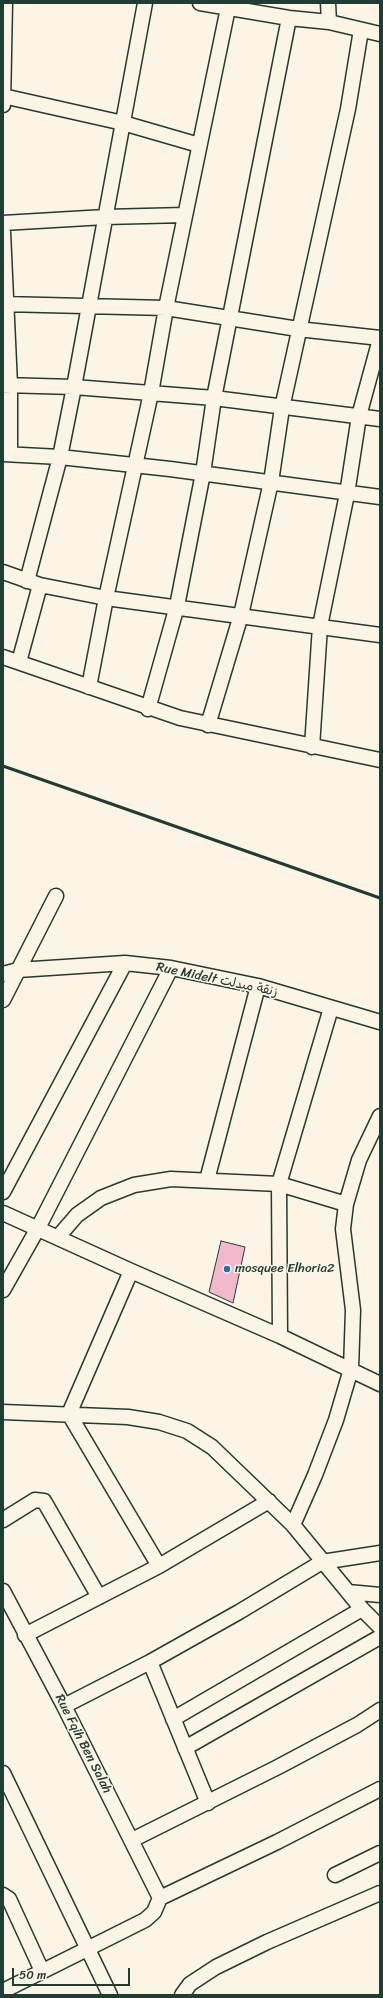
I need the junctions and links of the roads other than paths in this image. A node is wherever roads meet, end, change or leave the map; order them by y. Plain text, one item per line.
1 (5, 3) edge
2 (145, 3) edge
3 (200, 3) edge
4 (328, 3) edge
5 (250, 7) edge
6 (228, 8) junction
7 (289, 18) junction
8 (329, 22) junction
9 (361, 30) junction
10 (380, 34) edge
11 (3, 96) edge
12 (3, 105) edge
13 (123, 123) junction
14 (199, 145) junction
15 (185, 215) junction
16 (105, 217) junction
17 (3, 223) edge
18 (3, 232) edge
19 (4, 304) edge
20 (88, 305) junction
21 (166, 308) junction
22 (231, 318) junction
23 (298, 329) junction
24 (380, 339) edge
25 (6, 385) edge
26 (74, 387) junction
27 (151, 393) junction
28 (214, 398) junction
29 (282, 408) junction
30 (359, 416) junction
31 (380, 419) edge
32 (6, 454) edge
33 (60, 457) junction
34 (134, 466) junction
35 (203, 473) junction
36 (271, 482) junction
37 (347, 494) junction
38 (380, 497) edge
39 (3, 572) edge
40 (34, 583) junction
41 (106, 598) junction
42 (176, 606) junction
43 (241, 615) junction
44 (320, 626) junction
45 (380, 635) edge
46 (3, 657) edge
47 (19, 662) junction
48 (89, 687) junction
49 (148, 709) junction
50 (208, 725) junction
51 (312, 747) junction
52 (380, 760) edge
53 (56, 896) dead end
54 (125, 963) junction
55 (171, 968) junction
56 (18, 970) junction
57 (3, 974) edge
58 (258, 986) junction
59 (3, 1000) edge
60 (331, 1008) junction
61 (380, 1022) edge
62 (380, 1116) edge
63 (207, 1180) junction
64 (279, 1184) junction
65 (3, 1192) edge
66 (346, 1204) junction
67 (3, 1213) edge
68 (38, 1228) junction
69 (58, 1237) junction
70 (131, 1271) junction
71 (3, 1290) edge
72 (280, 1336) junction
73 (351, 1369) junction
74 (380, 1384) edge
75 (3, 1412) edge
76 (69, 1414) junction
77 (269, 1501) junction
78 (3, 1520) edge
79 (293, 1525) junction
80 (380, 1553) edge
81 (322, 1562) junction
82 (159, 1566) junction
83 (3, 1591) edge
84 (348, 1592) junction
85 (380, 1595) edge
86 (99, 1597) junction
87 (362, 1609) junction
88 (380, 1627) edge
89 (26, 1635) junction
90 (380, 1637) edge
91 (150, 1662) junction
92 (64, 1706) junction
93 (380, 1710) edge
94 (173, 1719) junction
95 (184, 1748) junction
96 (3, 1773) edge
97 (380, 1789) edge
98 (208, 1803) junction
99 (132, 1840) junction
100 (380, 1853) edge
101 (335, 1875) dead end
102 (380, 1893) edge
103 (3, 1895) edge
104 (160, 1898) junction
105 (88, 1948) junction
106 (42, 1971) junction
107 (3, 1991) edge
108 (110, 1995) edge
109 (182, 1995) edge

1 - 11 street
2 - 13 street
3 - 6 street
4 - 8 street
5 - 6 street
5 - 7 street
6 - 14 street
7 - 8 street
7 - 22 street
8 - 9 street
9 - 10 street
9 - 23 street
11 - 12 street
11 - 13 street
13 - 14 street
13 - 16 street
14 - 15 street
15 - 16 street
15 - 21 street
16 - 17 street
16 - 20 street
18 - 19 street
19 - 20 street
19 - 25 street
20 - 21 street
20 - 26 street
21 - 22 street
21 - 27 street
22 - 23 street
22 - 28 street
23 - 24 street
23 - 29 street
24 - 30 street
25 - 26 street
25 - 32 street
26 - 27 street
26 - 33 street
27 - 28 street
27 - 34 street
28 - 29 street
28 - 35 street
29 - 30 street
29 - 36 street
30 - 31 street
30 - 37 street
32 - 33 street
33 - 34 street
33 - 40 street
34 - 35 street
34 - 41 street
35 - 36 street
35 - 42 street
36 - 37 street
36 - 43 street
37 - 38 street
37 - 44 street
39 - 40 street
40 - 41 street
40 - 47 street
41 - 42 street
41 - 48 street
42 - 43 street
42 - 49 street
43 - 44 street
43 - 50 street
44 - 45 street
44 - 51 street
46 - 47 street
47 - 48 street
48 - 49 street
49 - 50 street
50 - 51 street
51 - 52 street
53 - 56 street
54 - 55 street, Rue Midelt زنقة ميدلت
54 - 56 street, Rue Midelt زنقة ميدلت
54 - 65 street
55 - 58 street, Rue Midelt زنقة ميدلت
55 - 68 street
56 - 57 street, Rue Midelt زنقة ميدلت
56 - 59 street
58 - 60 street, Rue Midelt زنقة ميدلت
58 - 63 street
60 - 61 street, Rue Midelt زنقة ميدلت
60 - 64 street
62 - 66 street
63 - 64 street
63 - 69 street
64 - 66 street
64 - 72 street
66 - 73 street
67 - 68 street
68 - 69 street
68 - 71 street
69 - 70 street
70 - 72 street
70 - 76 street
72 - 73 street
73 - 74 street
73 - 79 street
75 - 76 street
76 - 77 street
76 - 82 street
77 - 79 street
77 - 82 street
78 - 86 street
79 - 81 street
80 - 81 street
81 - 84 street
81 - 91 street
82 - 86 street
83 - 89 street, Rue Fqih Ben Salah
84 - 85 street
84 - 87 street
86 - 89 street
87 - 88 street
87 - 94 street
89 - 92 street, Rue Fqih Ben Salah
90 - 95 street
91 - 92 street
91 - 94 street
92 - 99 street, Rue Fqih Ben Salah
93 - 98 street
94 - 95 street
95 - 98 street
96 - 105 street
97 - 104 street
98 - 99 street
99 - 104 street, Rue Fqih Ben Salah
100 - 101 street
102 - 109 street
103 - 106 street
104 - 105 street
105 - 106 street
105 - 108 street
106 - 107 street

